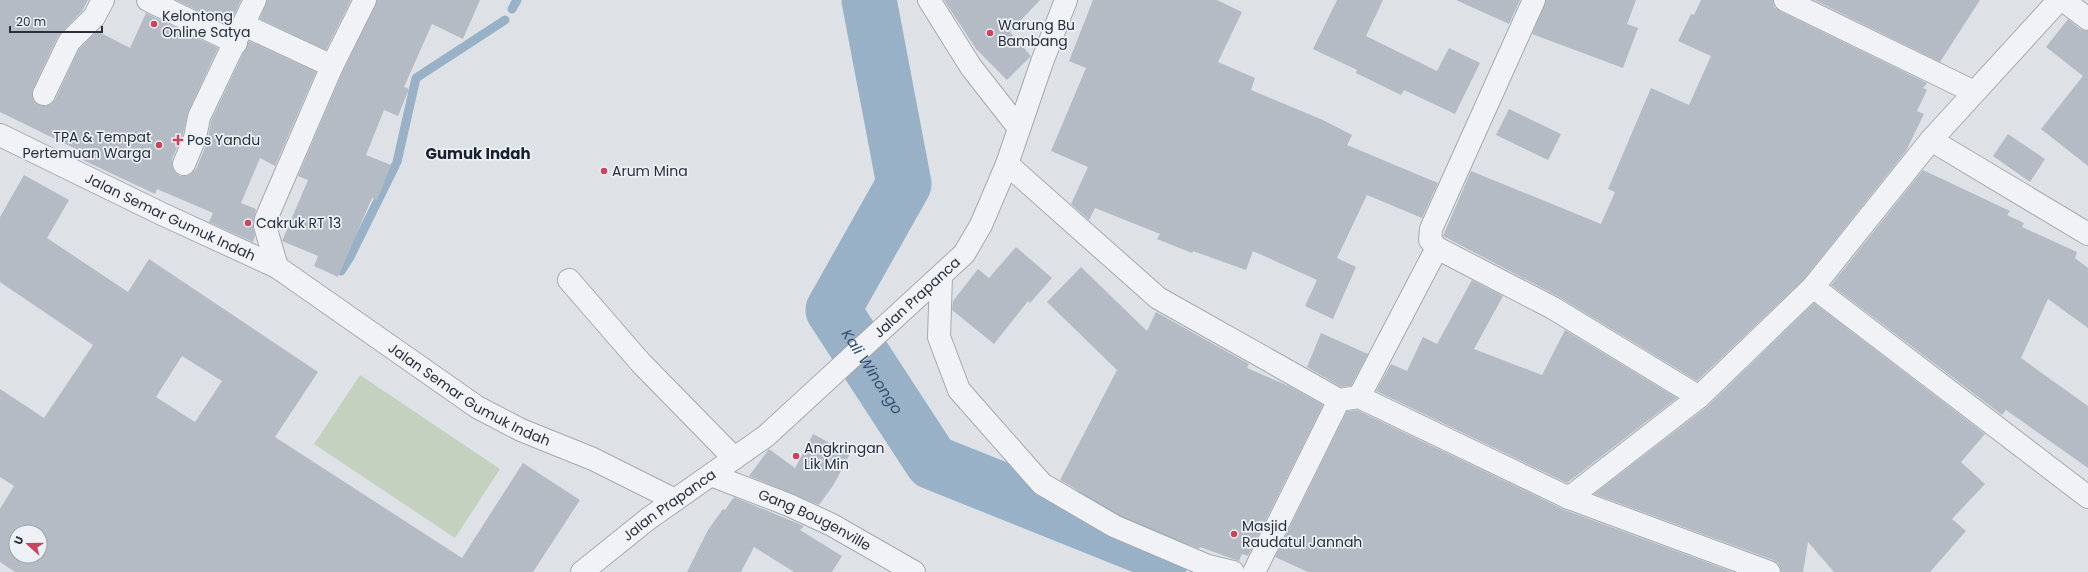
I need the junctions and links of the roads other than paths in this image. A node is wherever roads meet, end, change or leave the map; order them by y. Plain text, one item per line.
1 (103, 0) edge
2 (148, 0) edge
3 (255, 0) edge
4 (366, 0) edge
5 (929, 0) edge
6 (1066, 0) edge
7 (1534, 0) edge
8 (1785, 0) edge
9 (2059, 0) edge
10 (2063, 0) edge
11 (2088, 18) edge
12 (240, 34) junction
13 (332, 66) junction
14 (1974, 92) junction
15 (44, 94) dead end
16 (1018, 127) junction
17 (0, 135) edge
18 (1931, 140) junction
19 (184, 164) dead end
20 (1007, 164) junction
21 (2088, 234) edge
22 (1437, 248) junction
23 (277, 267) junction
24 (941, 276) junction
25 (569, 280) dead end
26 (1813, 287) junction
27 (1698, 397) junction
28 (1349, 398) junction
29 (734, 458) junction
30 (711, 475) junction
31 (2088, 497) edge
32 (1569, 498) junction
33 (675, 500) junction
34 (1252, 569) edge
35 (582, 572) edge
36 (914, 572) edge
37 (1233, 572) edge
38 (1768, 572) edge

1 - 15 street
2 - 12 street
3 - 12 street
4 - 13 street, Jalan Semar Gumuk Indah
5 - 16 street
6 - 16 street, Jalan Prapanca
7 - 22 street
8 - 14 street
9 - 14 street
10 - 11 street
12 - 13 street
12 - 19 street
13 - 23 street, Jalan Semar Gumuk Indah
14 - 18 street
16 - 20 street, Jalan Prapanca
17 - 23 street, Jalan Semar Gumuk Indah
18 - 21 street
18 - 26 street
20 - 24 street, Jalan Prapanca
20 - 28 street
22 - 27 street
22 - 28 street
23 - 33 street, Jalan Semar Gumuk Indah
24 - 29 street, Jalan Prapanca
24 - 37 street
25 - 29 street
26 - 27 street
26 - 31 street
27 - 32 street
28 - 32 street
28 - 34 street
29 - 30 street, Jalan Prapanca
30 - 33 street, Jalan Prapanca
30 - 36 street, Gang Bougenville
32 - 38 street
33 - 35 street, Jalan Prapanca

